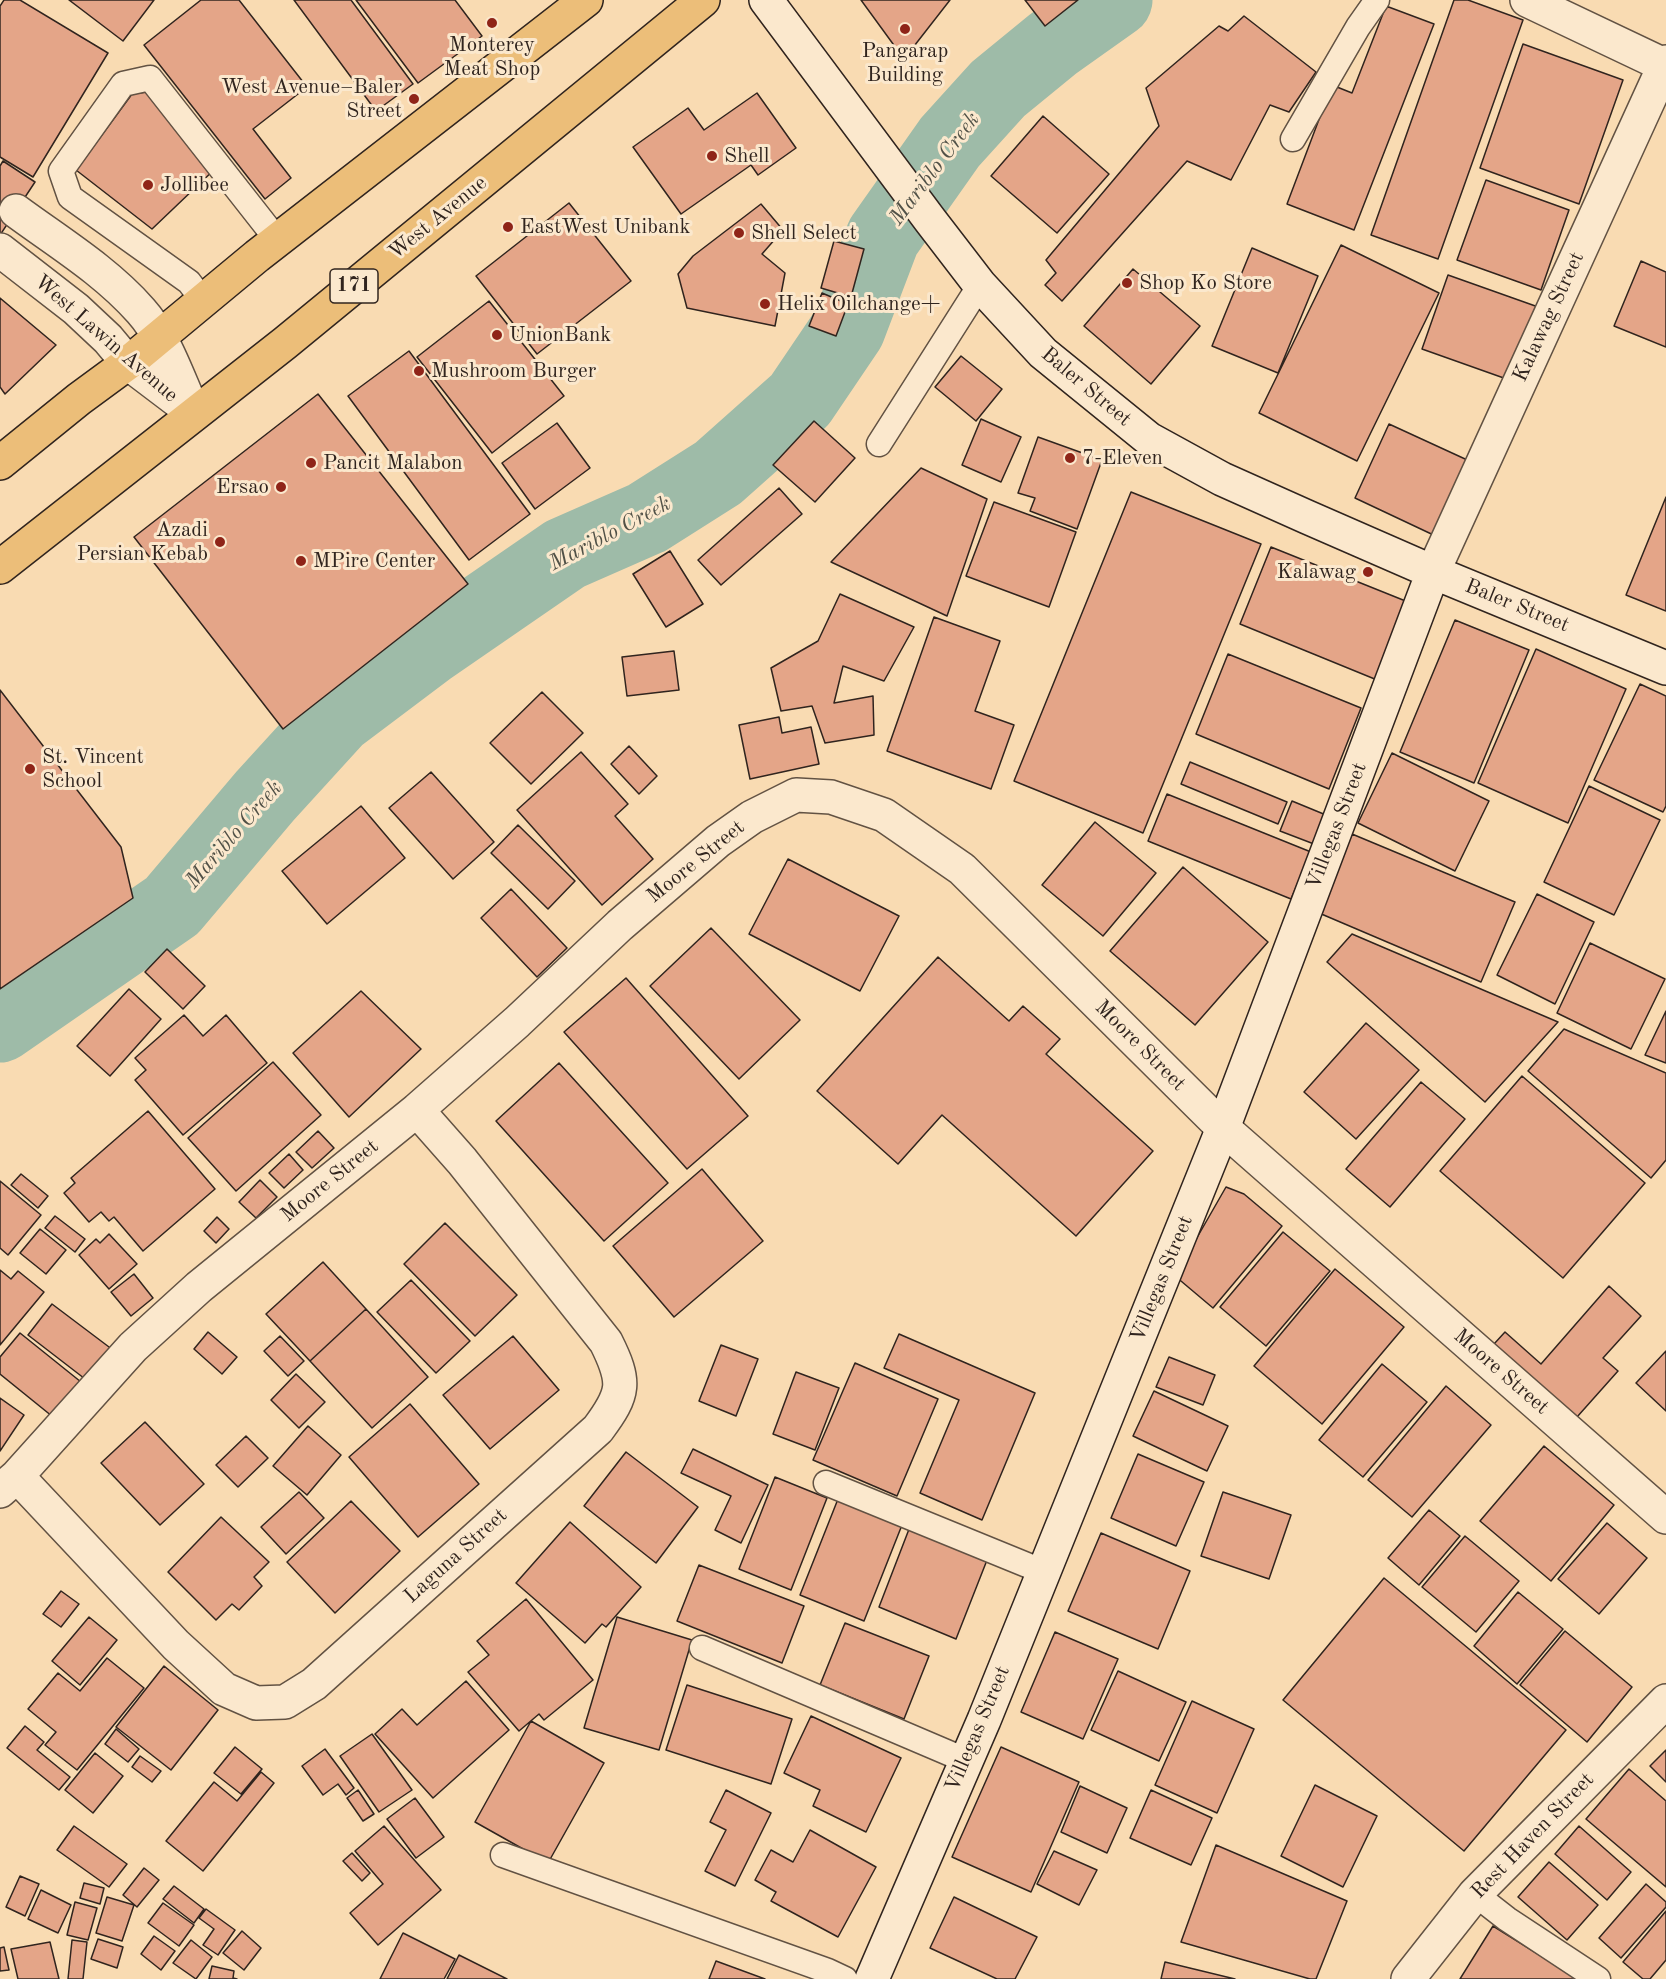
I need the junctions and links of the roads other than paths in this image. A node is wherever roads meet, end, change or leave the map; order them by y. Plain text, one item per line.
1 (586, 0) edge
2 (704, 0) edge
3 (766, 0) edge
4 (1377, 0) edge
5 (1527, 0) edge
6 (1665, 64) edge
7 (1293, 139) dead end
8 (16, 211) dead end
9 (278, 241) junction
10 (0, 250) edge
11 (981, 285) junction
12 (204, 302) junction
13 (159, 336) junction
14 (128, 363) junction
15 (194, 413) junction
16 (879, 444) dead end
17 (0, 464) edge
18 (0, 567) edge
19 (1433, 572) junction
20 (1666, 668) edge
21 (417, 1110) junction
22 (1223, 1128) junction
23 (826, 1483) dead end
24 (8, 1484) edge
25 (1666, 1517) edge
26 (1044, 1572) junction
27 (702, 1648) dead end
28 (1666, 1701) edge
29 (965, 1760) junction
30 (503, 1855) dead end
31 (1475, 1894) junction
32 (845, 1979) edge
33 (872, 1979) edge
34 (1408, 1979) edge
35 (1598, 1979) edge

1 - 9 main road
2 - 15 main road, West Avenue / 171
3 - 11 street, Baler Street
4 - 7 lane
5 - 6 street
6 - 19 street, Kalawag Street
8 - 13 street, West Lawin Avenue
9 - 12 main road
9 - 12 lane
10 - 14 street, West Lawin Avenue
11 - 16 lane
11 - 19 street, Baler Street
12 - 13 main road
13 - 14 main road
13 - 15 street, West Lawin Avenue
14 - 15 street, West Lawin Avenue
14 - 17 main road
15 - 18 main road, West Avenue / 171
19 - 20 street, Baler Street
19 - 22 street, Villegas Street
21 - 22 street, Moore Street
21 - 24 street, Moore Street
21 - 24 street, Laguna Street
22 - 25 street, Moore Street
22 - 26 street, Villegas Street
23 - 26 lane
26 - 29 street, Villegas Street
27 - 29 lane
28 - 31 street, Rest Haven Street
29 - 33 street, Villegas Street
30 - 32 lane
31 - 34 street, Rest Haven Street
31 - 35 lane

